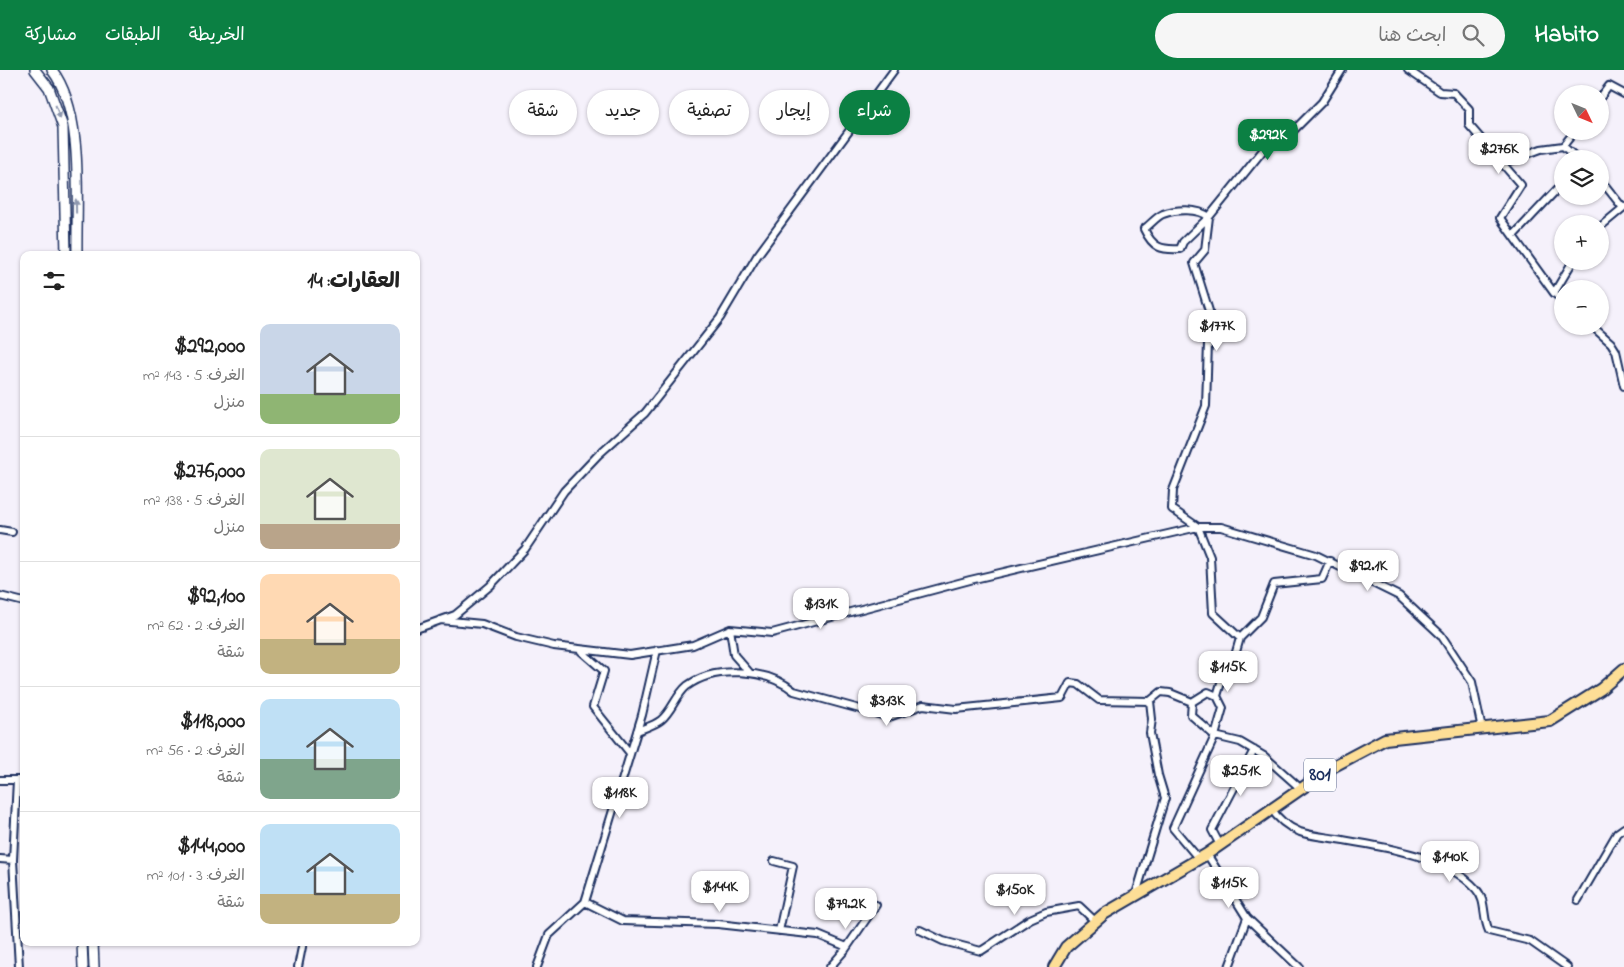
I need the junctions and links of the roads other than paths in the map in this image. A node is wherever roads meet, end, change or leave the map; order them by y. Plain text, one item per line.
1 (35, 70) edge
2 (52, 70) edge
3 (894, 70) edge
4 (1342, 70) edge
5 (1408, 70) edge
6 (1609, 86) edge
7 (1624, 94) edge
8 (1568, 140) edge
9 (1563, 146) junction
10 (1568, 150) edge
11 (1503, 163) junction
12 (1609, 189) edge
13 (1554, 192) edge
14 (1624, 208) edge
15 (1209, 217) junction
16 (1609, 220) edge
17 (1513, 236) junction
18 (66, 251) edge
19 (77, 251) edge
20 (1554, 292) edge
21 (1602, 335) edge
22 (1624, 386) edge
23 (1198, 527) junction
24 (0, 530) edge
25 (12, 532) dead end
26 (1330, 561) junction
27 (0, 596) edge
28 (20, 601) edge
29 (440, 620) junction
30 (420, 628) edge
31 (730, 629) junction
32 (1240, 638) junction
33 (657, 650) junction
34 (581, 651) junction
35 (1624, 669) edge
36 (749, 672) junction
37 (1217, 696) junction
38 (1150, 701) junction
39 (1192, 702) junction
40 (1482, 728) junction
41 (637, 731) junction
42 (1215, 736) junction
43 (1254, 750) junction
44 (629, 752) junction
45 (0, 780) edge
46 (20, 780) edge
47 (1300, 788) junction
48 (1271, 808) junction
49 (1624, 828) edge
50 (1220, 845) junction
51 (1203, 856) junction
52 (0, 859) edge
53 (13, 860) junction
54 (774, 861) dead end
55 (1136, 894) junction
56 (1578, 900) dead end
57 (585, 902) junction
58 (876, 905) dead end
59 (1248, 918) junction
60 (1096, 922) junction
61 (780, 930) junction
62 (920, 930) dead end
63 (82, 946) edge
64 (93, 946) edge
65 (302, 946) edge
66 (847, 947) junction
67 (94, 966) edge
68 (19, 967) edge
69 (83, 967) edge
70 (298, 967) edge
71 (537, 967) edge
72 (830, 967) edge
73 (1054, 967) edge
74 (1229, 967) edge
75 (1298, 967) edge
76 (1567, 967) edge

1 -> 18 main road
19 -> 2 main road
3 - 29 street
4 - 15 street
5 - 11 street
6 - 7 street
8 - 9 street
9 - 10 street
9 - 11 street
11 - 17 street
12 - 14 street
13 - 17 street
14 - 16 street
15 - 15 street
15 - 23 street
17 - 20 street
21 - 22 street
23 - 26 street
23 - 31 street
23 - 32 street
24 - 25 street
26 - 32 street
26 - 40 street
27 - 28 street
29 - 30 street
29 - 34 street
31 - 33 street
31 - 36 street
32 - 37 street
33 - 34 street
33 - 41 street
34 - 44 street
35 - 40 main road, 801
36 - 38 street
36 - 41 street
37 - 39 street
37 - 42 street
38 - 39 street
38 - 55 street
39 - 42 street
40 - 47 main road, 801
41 - 44 street
42 - 43 street
42 - 51 street
43 - 47 street
43 - 50 street
44 - 57 street
45 - 46 street
46 - 53 street
47 - 48 main road, 801
48 - 50 main road, 801
48 - 76 street
49 - 56 street
50 - 51 main road, 801
51 - 55 main road, 801
51 - 59 street
52 - 53 street
53 - 68 street
54 - 61 street
55 - 60 main road, 801
57 - 61 street
57 - 71 street
58 - 66 street
59 - 74 street
59 - 75 street
60 - 62 street
60 - 73 main road, 801
61 - 66 street
63 - 69 main road
64 - 67 main road
65 - 70 street
66 - 72 street
67 - 69 main road

